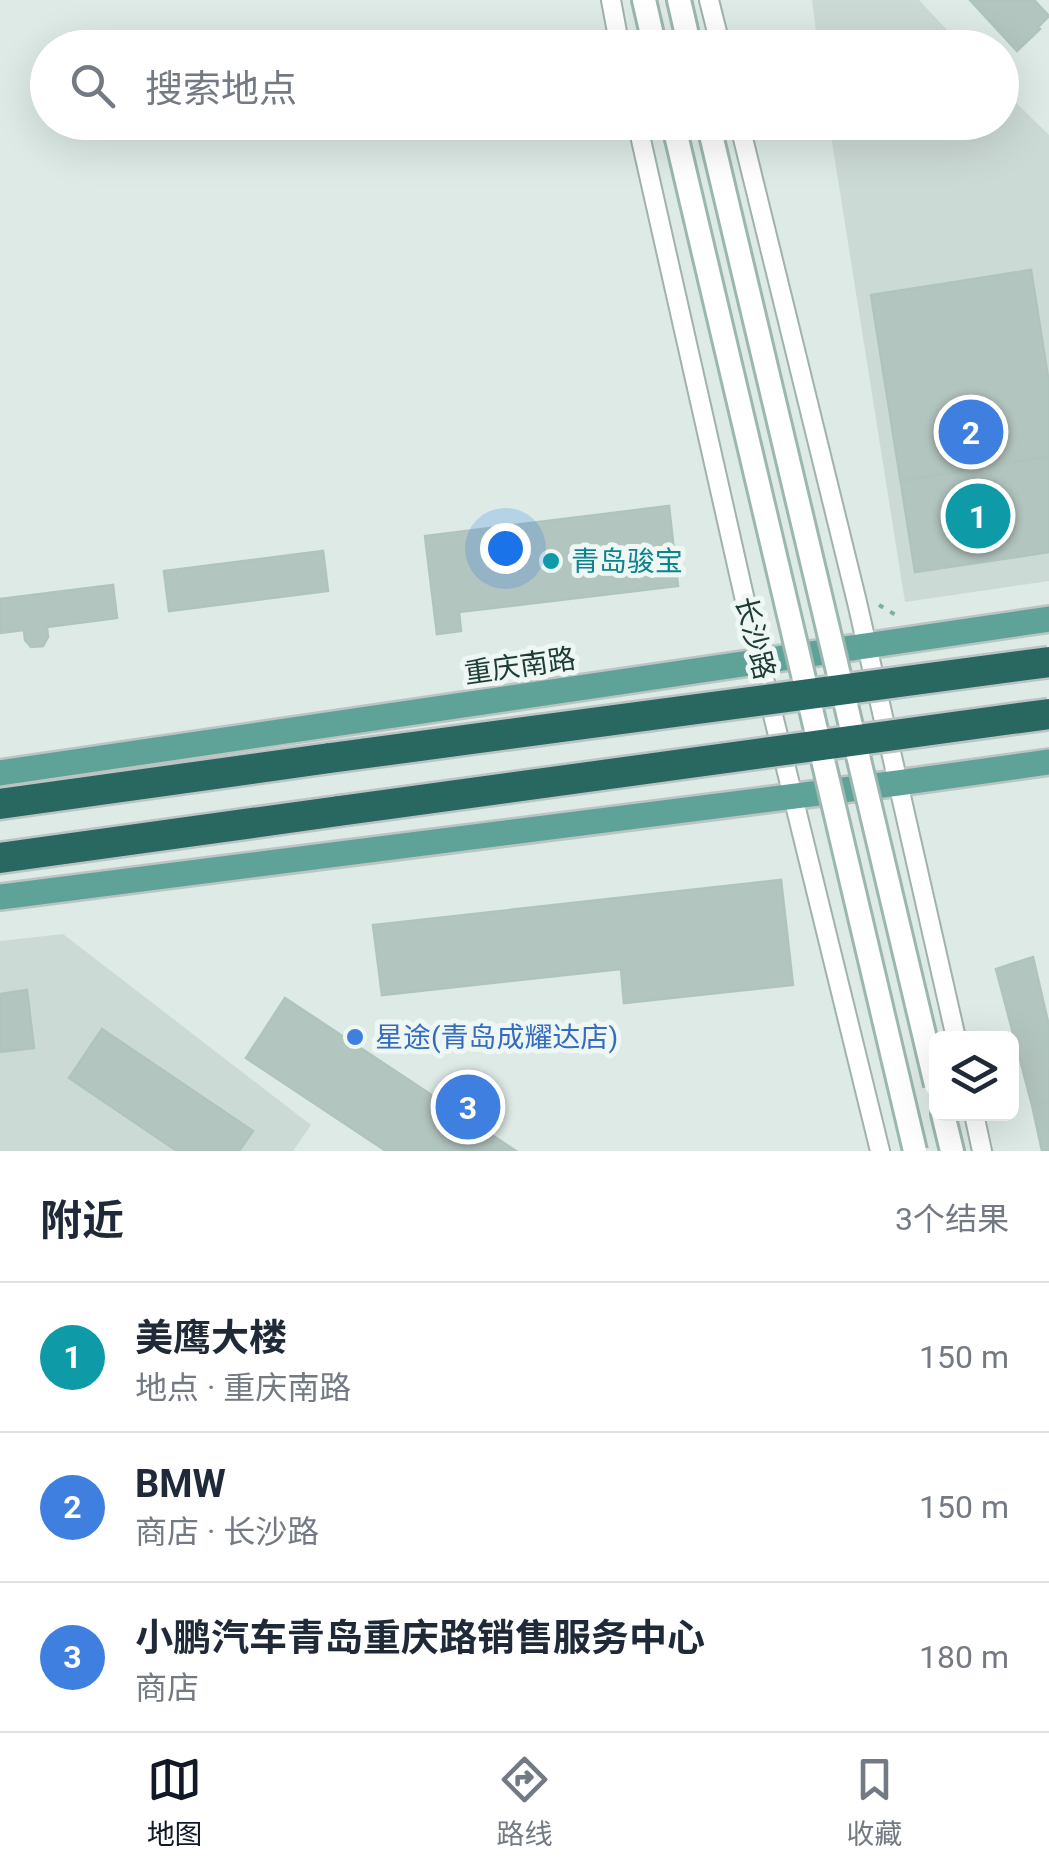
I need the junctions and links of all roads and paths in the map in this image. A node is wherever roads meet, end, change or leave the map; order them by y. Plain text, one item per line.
1 (612, 0) edge
2 (644, 0) edge
3 (679, 0) edge
4 (709, 0) edge
5 (617, 30) edge
6 (651, 30) edge
7 (686, 30) edge
8 (716, 30) edge
9 (641, 140) edge
10 (676, 140) edge
11 (712, 140) edge
12 (743, 140) edge
13 (1049, 619) edge
14 (867, 646) junction
15 (761, 661) junction
16 (1049, 662) edge
17 (1049, 714) edge
18 (1049, 762) edge
19 (0, 772) edge
20 (898, 783) junction
21 (794, 796) junction
22 (0, 804) edge
23 (0, 858) edge
24 (0, 897) edge
25 (954, 1031) edge
26 (929, 1055) edge
27 (945, 1121) edge
28 (976, 1121) edge
29 (880, 1151) edge
30 (916, 1151) edge
31 (952, 1151) edge
32 (982, 1151) edge

1 - 5 street
2 - 6 main road
3 - 7 main road
4 - 8 street
9 - 15 street, 长沙路
10 - 30 main road, 长沙路, bridge
11 - 26 main road, bridge
12 - 14 street
13 - 14 main road, 重庆南路
14 - 15 main road, 重庆南路
14 - 20 street
15 - 19 main road, 重庆南路
15 - 21 street, 长沙路
16 - 22 highway, bridge
17 - 23 highway, bridge
18 - 20 main road
20 - 21 main road
20 - 25 street
21 - 24 main road
21 - 29 street, 长沙路
27 - 31 main road
28 - 32 street

